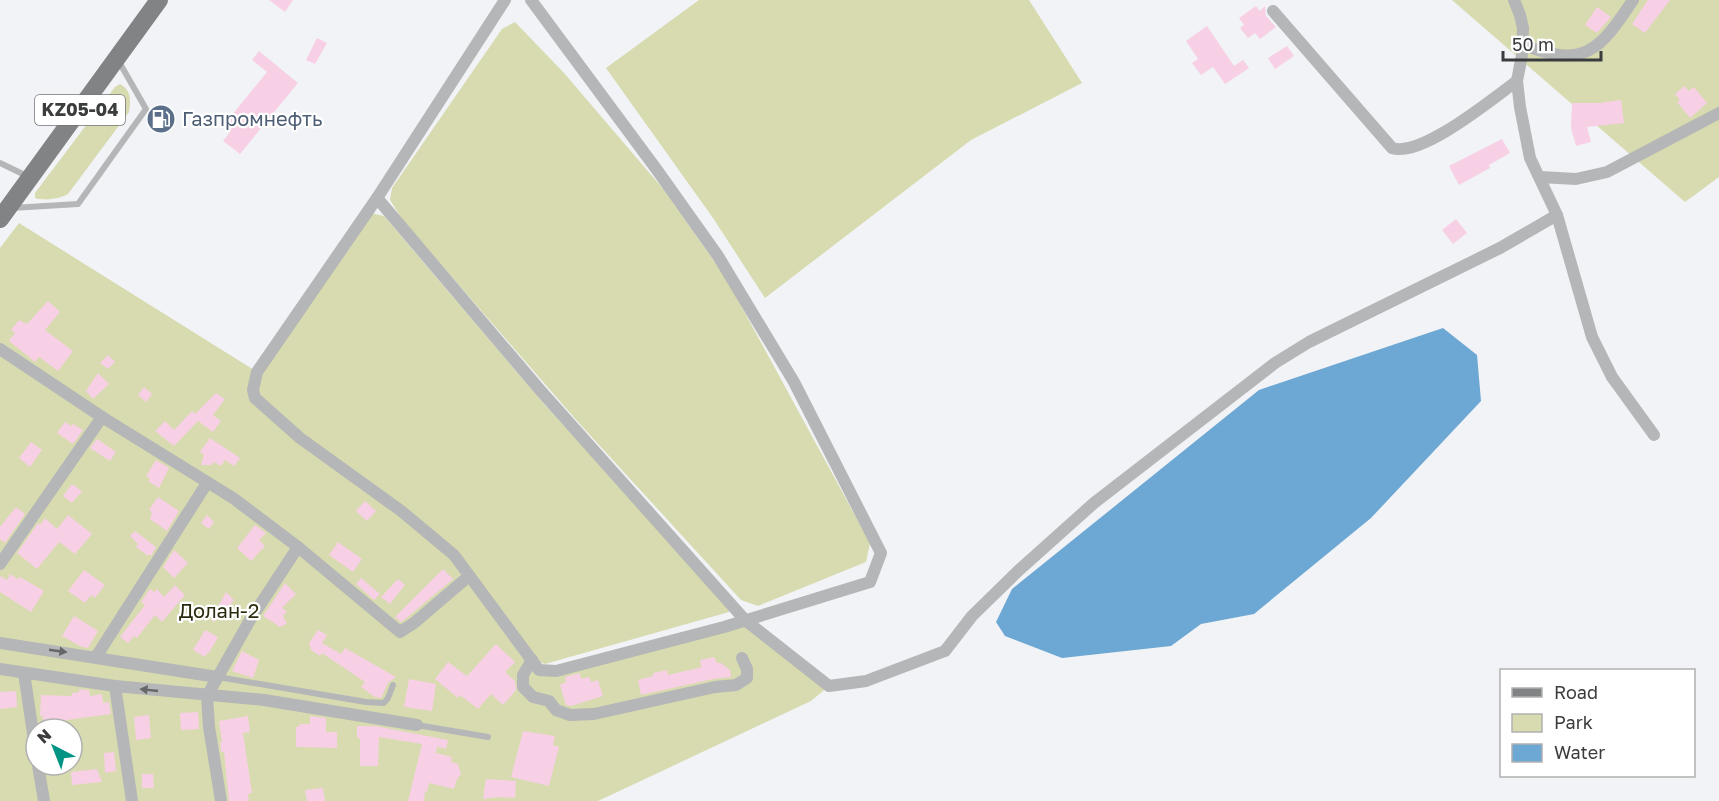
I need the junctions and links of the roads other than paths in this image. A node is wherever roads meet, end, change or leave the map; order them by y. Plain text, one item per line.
1 (159, 0) edge
2 (505, 0) edge
3 (531, 0) edge
4 (1514, 0) edge
5 (1633, 0) edge
6 (1273, 11) dead end
7 (1522, 44) junction
8 (117, 58) junction
9 (1517, 81) junction
10 (1719, 113) edge
11 (0, 163) edge
12 (30, 177) junction
13 (1540, 177) junction
14 (377, 198) junction
15 (4, 214) edge
16 (1557, 215) junction
17 (0, 349) edge
18 (102, 417) junction
19 (1654, 435) dead end
20 (207, 483) junction
21 (298, 547) junction
22 (0, 564) edge
23 (470, 576) junction
24 (745, 621) junction
25 (0, 643) edge
26 (96, 657) junction
27 (742, 658) dead end
28 (532, 660) junction
29 (0, 669) edge
30 (24, 673) junction
31 (218, 677) junction
32 (393, 685) dead end
33 (115, 686) junction
34 (207, 696) junction
35 (31, 717) edge
36 (417, 725) joint
37 (488, 737) dead end
38 (40, 777) edge
39 (44, 801) edge
40 (132, 801) edge
41 (221, 801) edge

1 - 8 main road, KZ05-04
2 - 14 street
3 - 24 street
4 - 7 street
5 - 7 street
6 - 9 street
7 - 9 street
8 - 12 main road, KZ05-04
8 - 15 lane
9 - 13 street
10 - 13 street
11 - 12 lane
12 - 15 main road, KZ05-04
13 - 16 street
14 - 23 street
14 - 24 street
16 - 19 street
16 - 24 street
17 - 18 street
18 - 20 street
18 - 22 street
20 - 21 street
20 - 26 street
21 - 23 street
21 - 31 street
23 - 28 street
24 - 28 street
25 -> 26 street
26 - 31 street
27 - 28 street
29 - 30 street
30 - 33 street
30 - 35 street
31 - 32 lane
31 - 34 street
34 -> 33 street
33 - 40 street
34 - 36 street
34 - 41 street
36 - 37 lane
38 - 39 street

